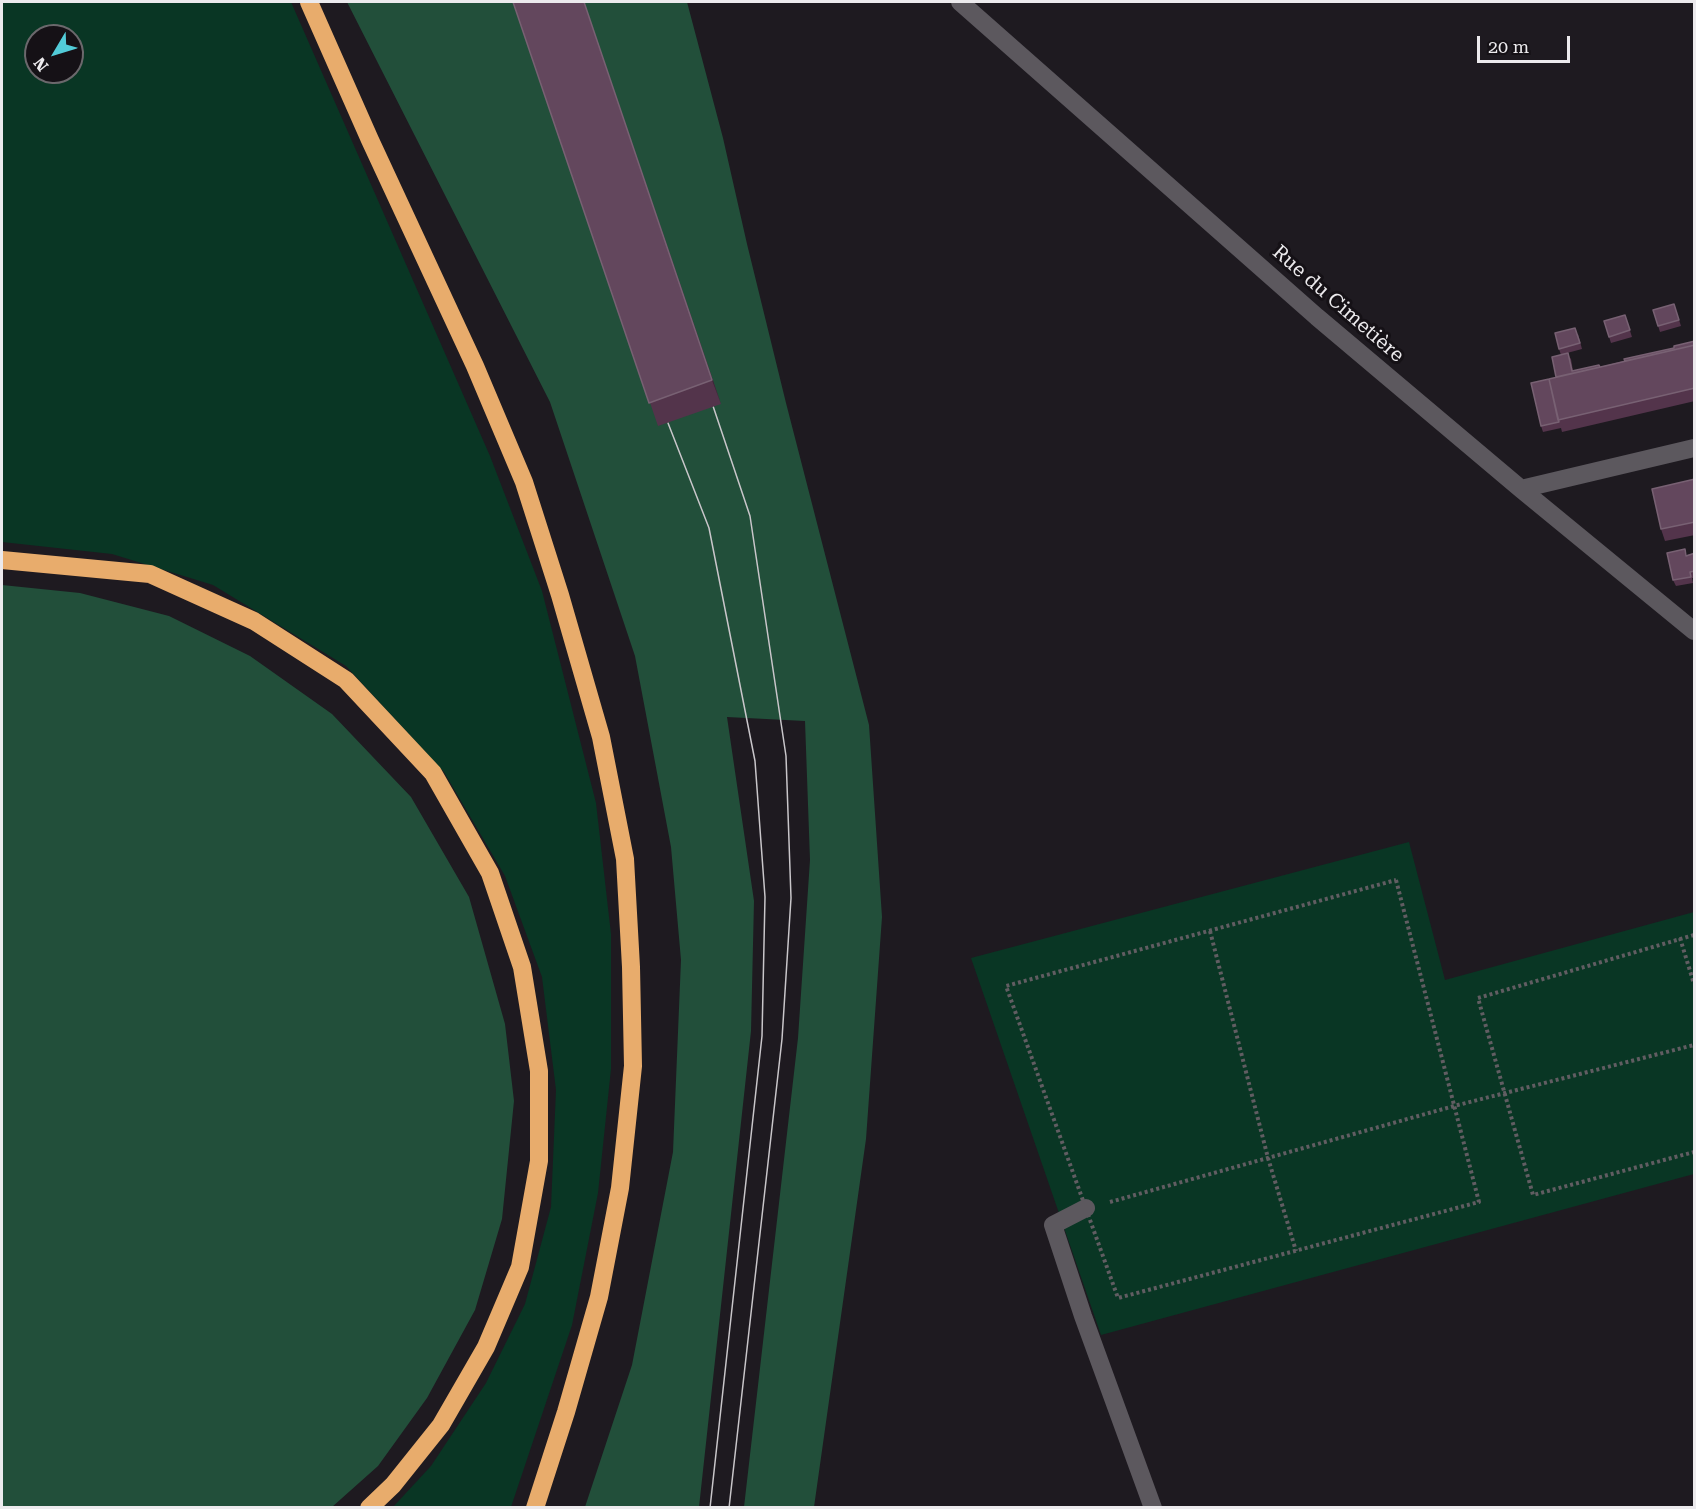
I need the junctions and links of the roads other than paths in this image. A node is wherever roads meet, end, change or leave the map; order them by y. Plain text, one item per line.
1 (309, 2) edge
2 (960, 2) edge
3 (1695, 448) edge
4 (1521, 489) junction
5 (2, 560) edge
6 (1695, 631) edge
7 (1091, 1207) road end
8 (369, 1508) edge
9 (536, 1508) edge
10 (1153, 1508) edge

1 - 9 highway
2 - 4 street, Rue du Cimetière
3 - 4 street
4 - 6 street, Rue du Cimetière
5 - 8 highway
7 - 10 street

